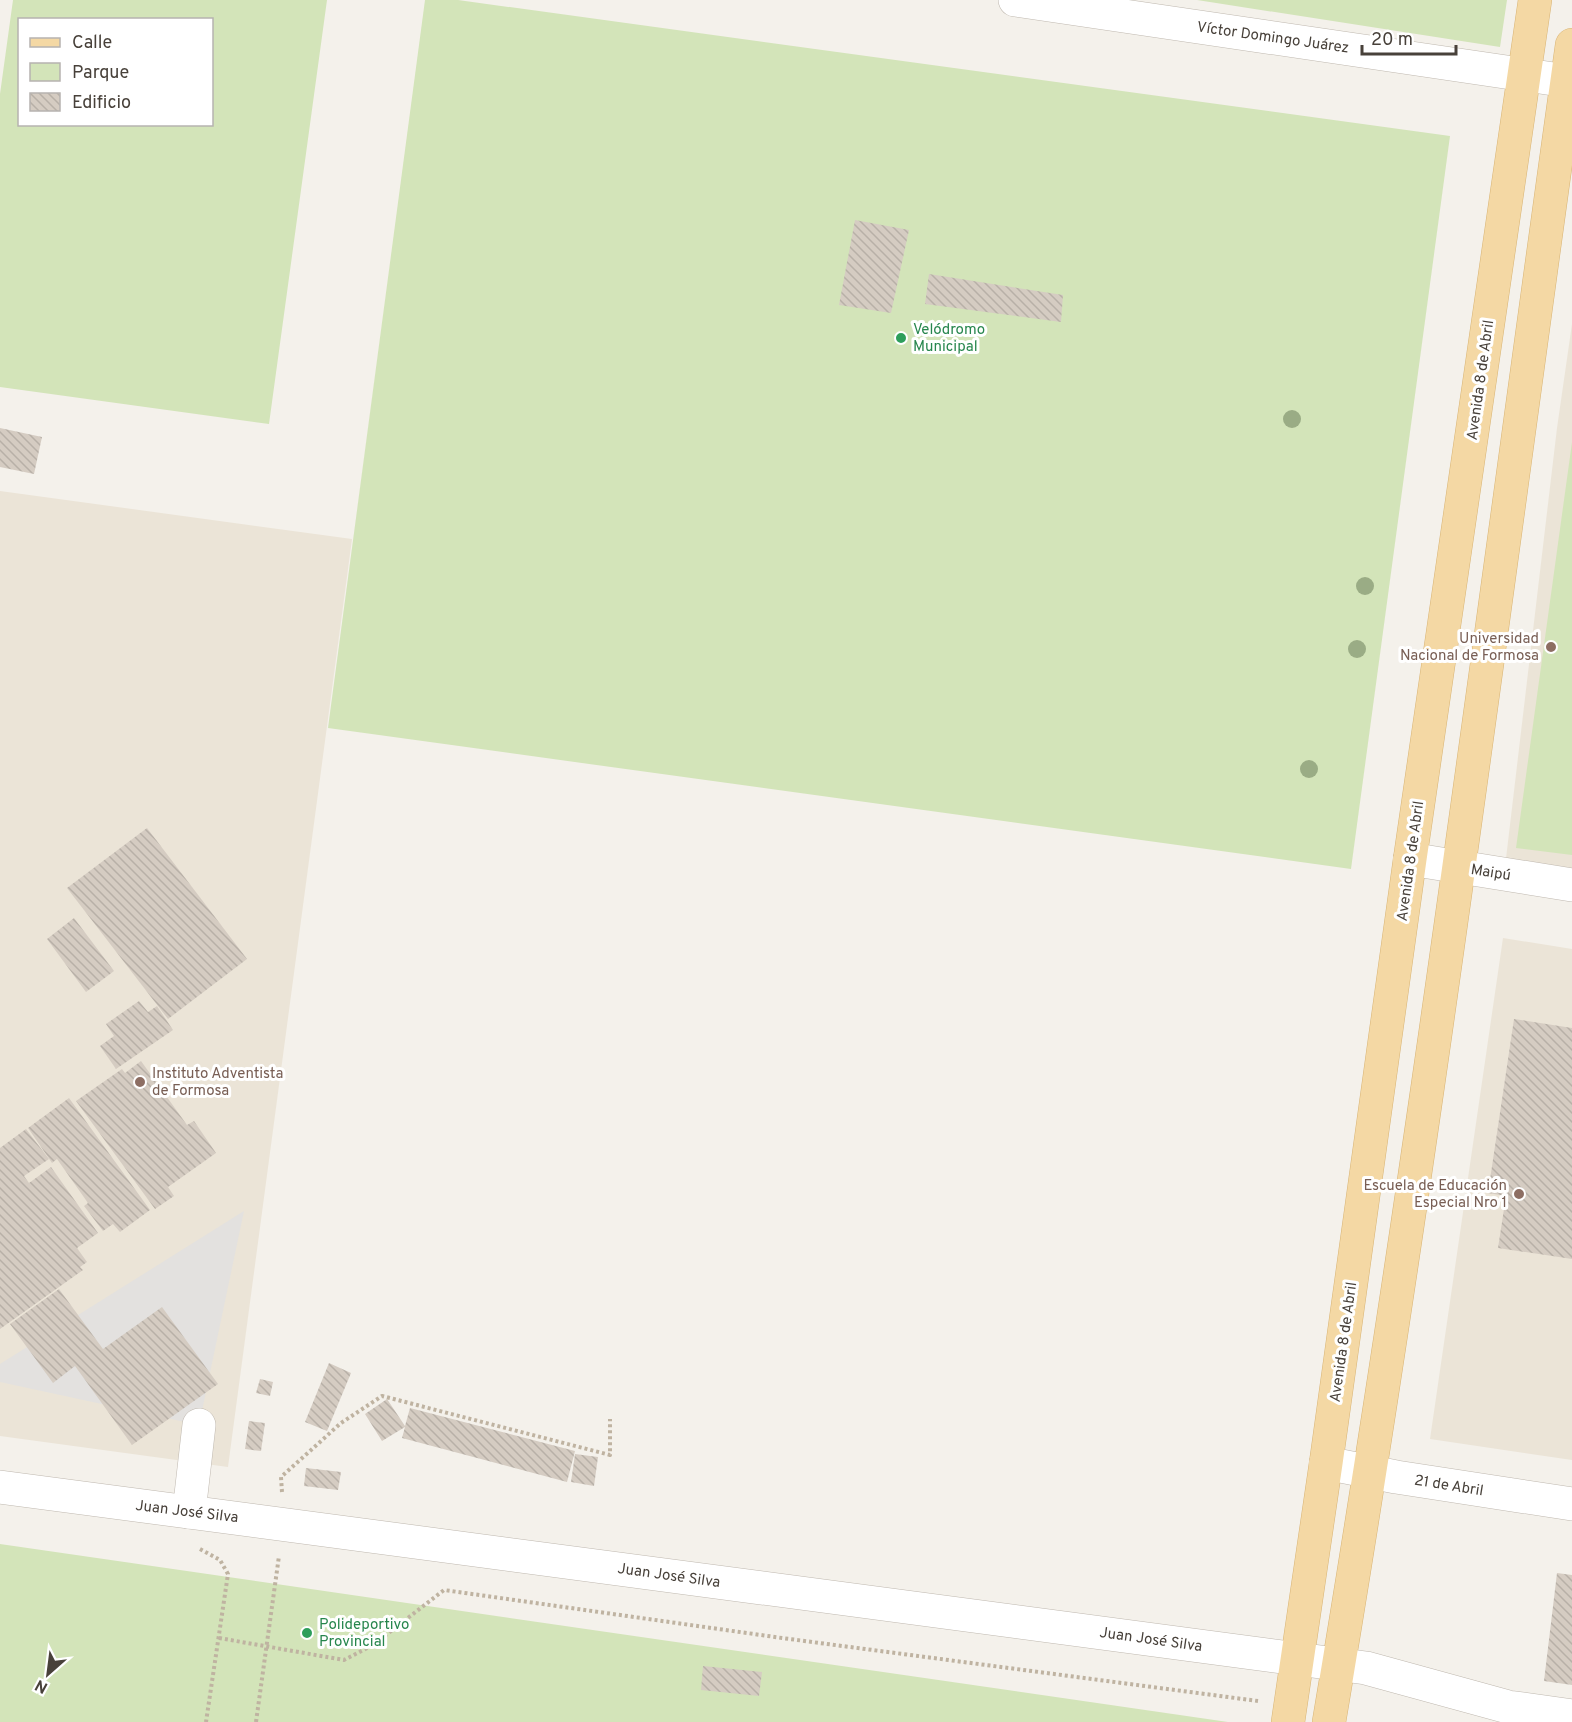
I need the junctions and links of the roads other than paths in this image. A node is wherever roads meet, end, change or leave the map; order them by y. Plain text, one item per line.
1 (1015, 0) edge
2 (1534, 0) edge
3 (1572, 45) edge
4 (1524, 73) junction
5 (1567, 81) junction
6 (1410, 859) junction
7 (1459, 867) junction
8 (1572, 885) edge
9 (200, 1425) dead end
10 (1326, 1463) junction
11 (1370, 1472) junction
12 (0, 1487) edge
13 (1572, 1504) edge
14 (189, 1512) junction
15 (1298, 1658) junction
16 (1338, 1665) junction
17 (1572, 1716) edge
18 (1288, 1722) edge
19 (1329, 1722) edge

1 - 4 street, Víctor Domingo Juárez
2 - 4 main road, Avenida 8 de Abril
3 - 5 main road
4 - 5 street, Víctor Domingo Juárez
4 - 6 main road, Avenida 8 de Abril
5 - 7 main road
6 - 7 street, Maipú
6 - 10 main road, Avenida 8 de Abril
7 - 8 street, Maipú
7 - 11 main road
9 - 14 street
10 - 11 street, 21 de Abril
10 - 15 main road, Avenida 8 de Abril
11 - 13 street, 21 de Abril
11 - 16 main road
12 - 14 street, Juan José Silva
14 - 15 street, Juan José Silva
15 - 16 street, Juan José Silva
15 - 18 main road, Avenida 8 de Abril
16 - 17 street, Juan José Silva
16 - 19 main road

